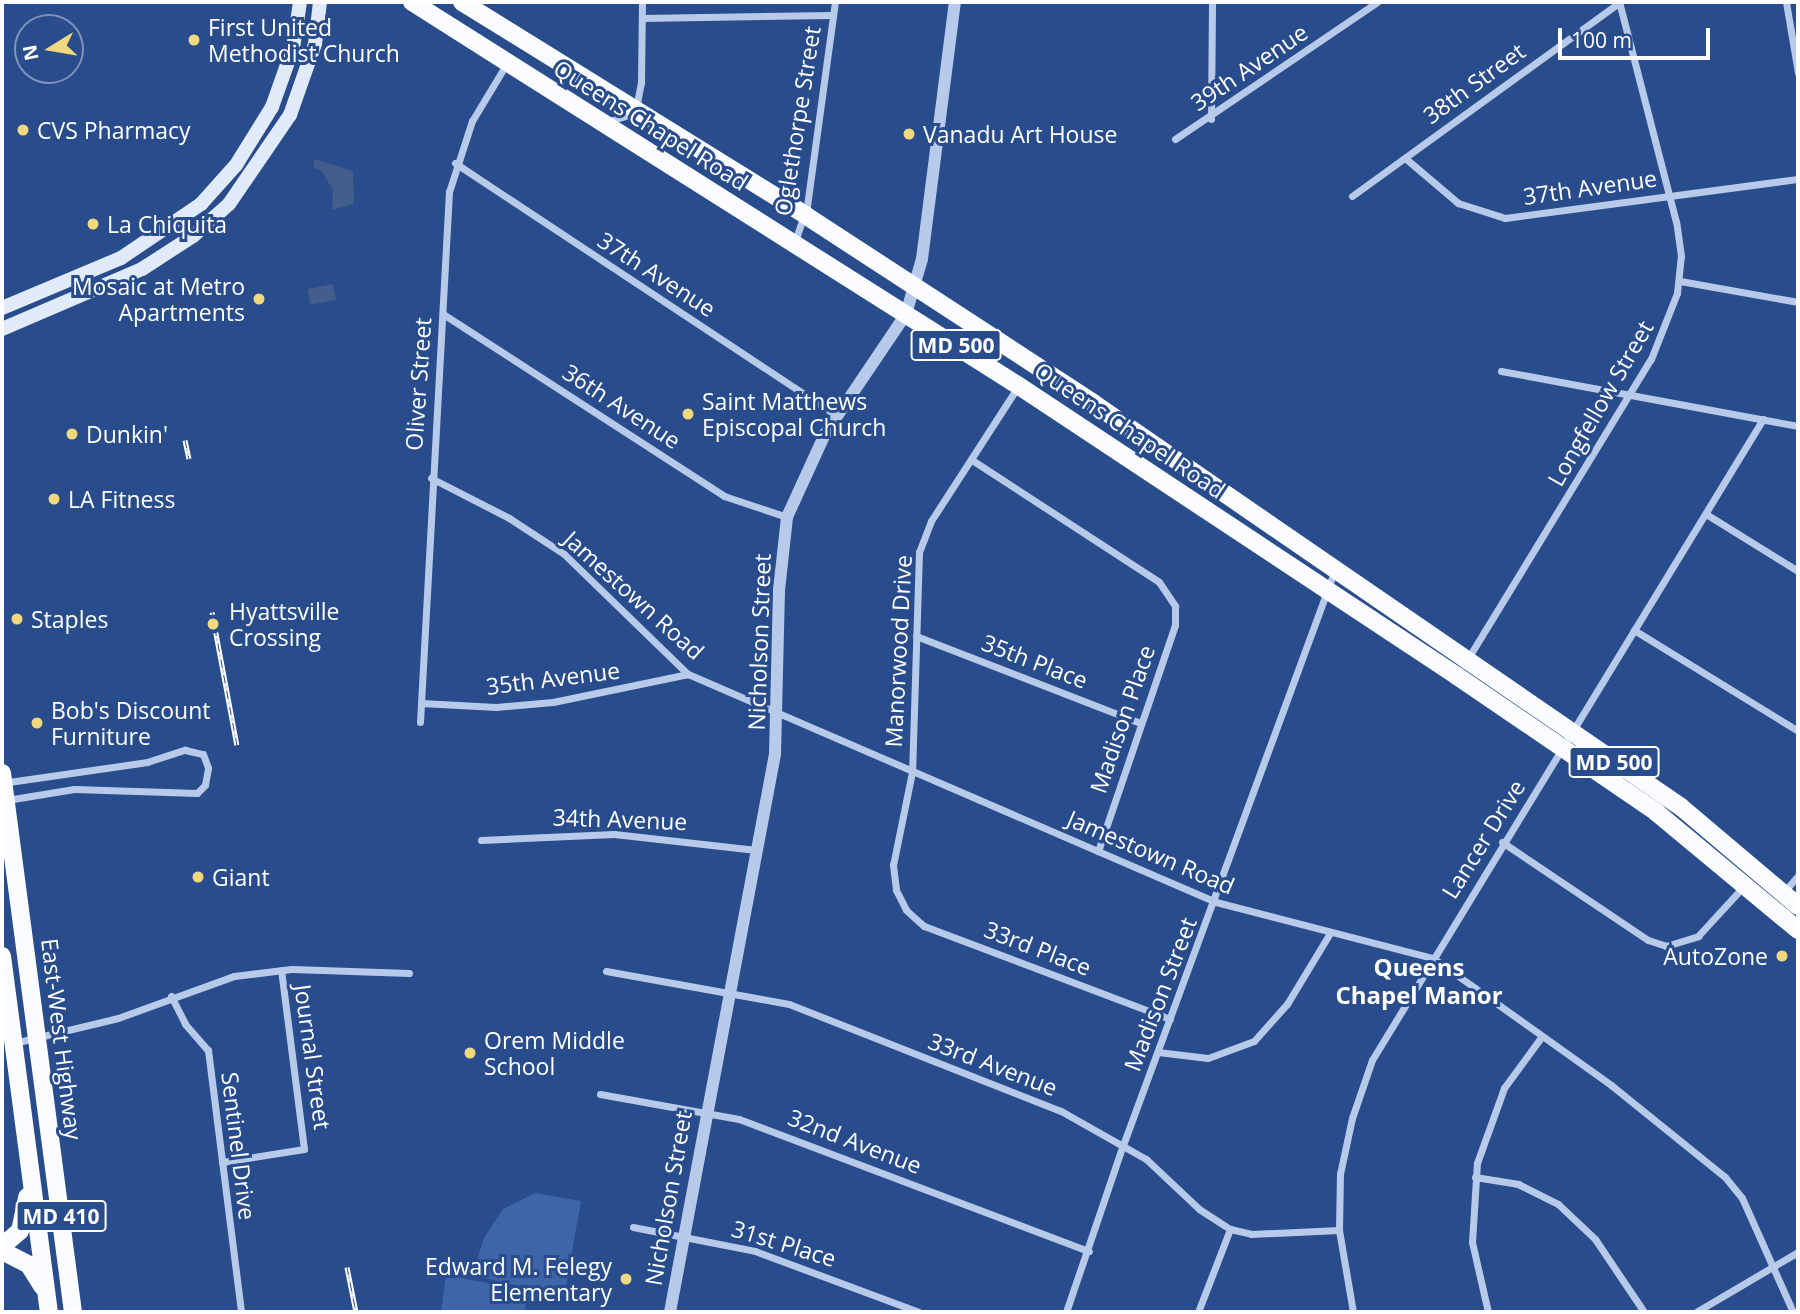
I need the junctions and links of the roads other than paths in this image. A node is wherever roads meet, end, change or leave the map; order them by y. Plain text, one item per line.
1 (300, 2) edge
2 (320, 2) edge
3 (412, 2) edge
4 (462, 2) edge
5 (642, 2) edge
6 (835, 2) edge
7 (955, 2) edge
8 (1212, 2) edge
9 (1377, 2) edge
10 (1619, 2) edge
11 (1786, 2) edge
12 (833, 15) junction
13 (642, 18) junction
14 (508, 63) junction
15 (558, 64) junction
16 (308, 68) junction
17 (1798, 73) edge
18 (281, 86) junction
19 (635, 113) junction
20 (1211, 118) junction
21 (602, 123) junction
22 (1175, 139) dead end
23 (1405, 158) junction
24 (455, 163) junction
25 (1798, 179) edge
26 (1669, 195) junction
27 (1352, 196) dead end
28 (805, 215) junction
29 (794, 245) junction
30 (1680, 281) junction
31 (914, 288) junction
32 (1798, 302) edge
33 (2, 307) edge
34 (443, 314) junction
35 (906, 314) junction
36 (2, 329) edge
37 (1501, 371) dead end
38 (1019, 386) junction
39 (1630, 394) junction
40 (838, 417) junction
41 (1763, 419) junction
42 (1798, 426) edge
43 (972, 460) junction
44 (431, 478) junction
45 (1706, 514) junction
46 (787, 517) junction
47 (1798, 571) edge
48 (1334, 572) junction
49 (1327, 592) junction
50 (1634, 630) junction
51 (916, 636) junction
52 (1461, 669) junction
53 (688, 674) junction
54 (421, 704) junction
55 (777, 713) junction
56 (420, 722) dead end
57 (1140, 723) junction
58 (1798, 731) edge
59 (1572, 733) junction
60 (1562, 749) junction
61 (912, 772) junction
62 (3, 788) edge
63 (481, 840) dead end
64 (1502, 842) junction
65 (756, 850) junction
66 (1098, 851) junction
67 (1798, 876) edge
68 (1752, 877) junction
69 (1783, 893) junction
70 (900, 901) joint
71 (1216, 902) junction
72 (1798, 906) edge
73 (1798, 930) edge
74 (1330, 933) junction
75 (2, 956) edge
76 (1433, 958) junction
77 (281, 970) junction
78 (606, 971) dead end
79 (409, 973) dead end
80 (728, 990) junction
81 (171, 996) junction
82 (1170, 1019) junction
83 (1542, 1036) junction
84 (37, 1038) junction
85 (13, 1043) junction
86 (1158, 1052) junction
87 (600, 1094) dead end
88 (705, 1109) junction
89 (1123, 1145) junction
90 (27, 1148) junction
91 (222, 1162) junction
92 (1475, 1177) junction
93 (633, 1227) dead end
94 (1230, 1229) junction
95 (1339, 1230) junction
96 (681, 1235) junction
97 (2, 1246) edge
98 (2, 1251) edge
99 (1089, 1251) junction
100 (1798, 1252) edge
101 (1773, 1263) junction
102 (48, 1305) edge
103 (73, 1312) edge
104 (241, 1312) edge
105 (670, 1312) edge
106 (919, 1312) edge
107 (1066, 1312) edge
108 (1198, 1312) edge
109 (1353, 1312) edge
110 (1488, 1312) edge
111 (1644, 1312) edge
112 (1696, 1312) edge
113 (1793, 1312) edge

1 - 18 main road
2 - 16 main road
3 - 14 main road, Queens Chapel Road / MD 500
4 - 15 main road, Queens Chapel Road / MD 500
5 - 13 street
6 - 12 street, Oglethorpe Street
7 - 31 street, Nicholson Street
8 - 20 street
9 - 20 street, 39th Avenue
10 - 23 street, 38th Street
10 - 26 street, Longfellow Street
11 - 17 street
12 - 13 street
12 - 28 street, Oglethorpe Street
13 - 19 street
14 - 15 main road
14 - 21 main road, Queens Chapel Road / MD 500
14 - 24 street, Oliver Street
15 - 19 main road, Queens Chapel Road / MD 500
16 - 18 main road
16 - 36 main road
18 - 33 main road
19 - 21 street
19 - 28 main road, Queens Chapel Road / MD 500
20 - 22 street, 39th Avenue
21 - 29 main road, Queens Chapel Road / MD 500
23 - 26 street, 37th Avenue
23 - 27 street, 38th Street
24 - 34 street, Oliver Street
24 - 40 street, 37th Avenue
25 - 26 street, 37th Avenue
26 - 30 street, Longfellow Street
28 - 29 street, Oglethorpe Street
28 - 31 main road, Queens Chapel Road / MD 500
29 - 35 main road, Queens Chapel Road / MD 500
30 - 32 street
30 - 39 street, Longfellow Street
31 - 35 street, Nicholson Street
31 - 48 main road, Queens Chapel Road / MD 500
34 - 44 street, Oliver Street
34 - 46 street, 36th Avenue
35 - 38 main road, Queens Chapel Road / MD 500
35 - 40 street, Nicholson Street
37 - 39 street
38 - 43 street, Manorwood Drive
38 - 49 main road, Queens Chapel Road / MD 500
39 - 41 street
39 - 52 street, Longfellow Street
40 - 46 street, Nicholson Street
41 - 42 street
41 - 45 street, Lancer Drive
43 - 51 street, Manorwood Drive
43 - 57 street, Madison Place
44 - 53 street, Jamestown Road
44 - 54 street, Oliver Street
45 - 47 street
45 - 50 street, Lancer Drive
46 - 55 street, Nicholson Street
48 - 49 street, Madison Street
48 - 52 main road, Queens Chapel Road / MD 500
49 - 52 main road, Queens Chapel Road / MD 500
49 - 71 street, Madison Street
50 - 58 street
50 - 59 street, Lancer Drive
51 - 57 street, 35th Place
51 - 61 street, Manorwood Drive
52 - 59 main road, Queens Chapel Road / MD 500
52 - 60 main road, Queens Chapel Road / MD 500
53 - 54 street, 35th Avenue
53 - 55 street, Jamestown Road
54 - 56 street, Oliver Street
55 - 61 street, Jamestown Road
55 - 65 street, Nicholson Street
57 - 66 street, Madison Place
59 - 60 street, Lancer Drive
59 - 68 main road, Queens Chapel Road / MD 500
60 - 64 street, Lancer Drive
60 - 68 main road, Queens Chapel Road / MD 500
61 - 66 street, Jamestown Road
61 - 70 street, Manorwood Drive
62 - 62 street
62 - 84 main road, East-West Highway / MD 410
63 - 65 street, 34th Avenue
64 - 68 street
64 - 76 street, Lancer Drive
65 - 80 street, Nicholson Street
66 - 71 street, Jamestown Road
67 - 69 street
68 - 69 main road, Queens Chapel Road / MD 500
68 - 73 main road, Queens Chapel Road / MD 500
69 - 72 main road, Queens Chapel Road / MD 500
70 - 82 street, 33rd Place
71 - 74 street, Jamestown Road
71 - 82 street, Madison Street
74 - 76 street, Jamestown Road
74 - 86 street
75 - 85 main road, East-West Highway / MD 410
76 - 83 street, Jamestown Road
76 - 95 street, Lancer Drive
77 - 79 street
77 - 81 street
77 - 91 street, Journal Street
78 - 80 street, 33rd Avenue
80 - 88 street, Nicholson Street
80 - 89 street, 33rd Avenue
81 - 84 street
81 - 91 street, Sentinel Drive
82 - 86 street, Madison Street
83 - 92 street
83 - 101 street, Jamestown Road
84 - 85 street
84 - 103 main road, East-West Highway / MD 410
85 - 90 main road, East-West Highway / MD 410
86 - 89 street, Madison Street
87 - 88 street, 32nd Avenue
88 - 96 street, Nicholson Street
88 - 99 street, 32nd Avenue
89 - 94 street, 33rd Avenue
89 - 99 street, Madison Street
90 - 97 main road
90 - 102 main road, East-West Highway / MD 410
91 - 104 street, Sentinel Drive
92 - 110 street
92 - 111 street
93 - 96 street, 31st Place
94 - 95 street, 33rd Avenue
94 - 108 street
95 - 109 street, Lancer Drive
96 - 105 street, Nicholson Street
96 - 106 street, 31st Place
98 - 102 main road
99 - 107 street, Madison Street
100 - 101 street
101 - 112 street
101 - 113 street, Jamestown Road

